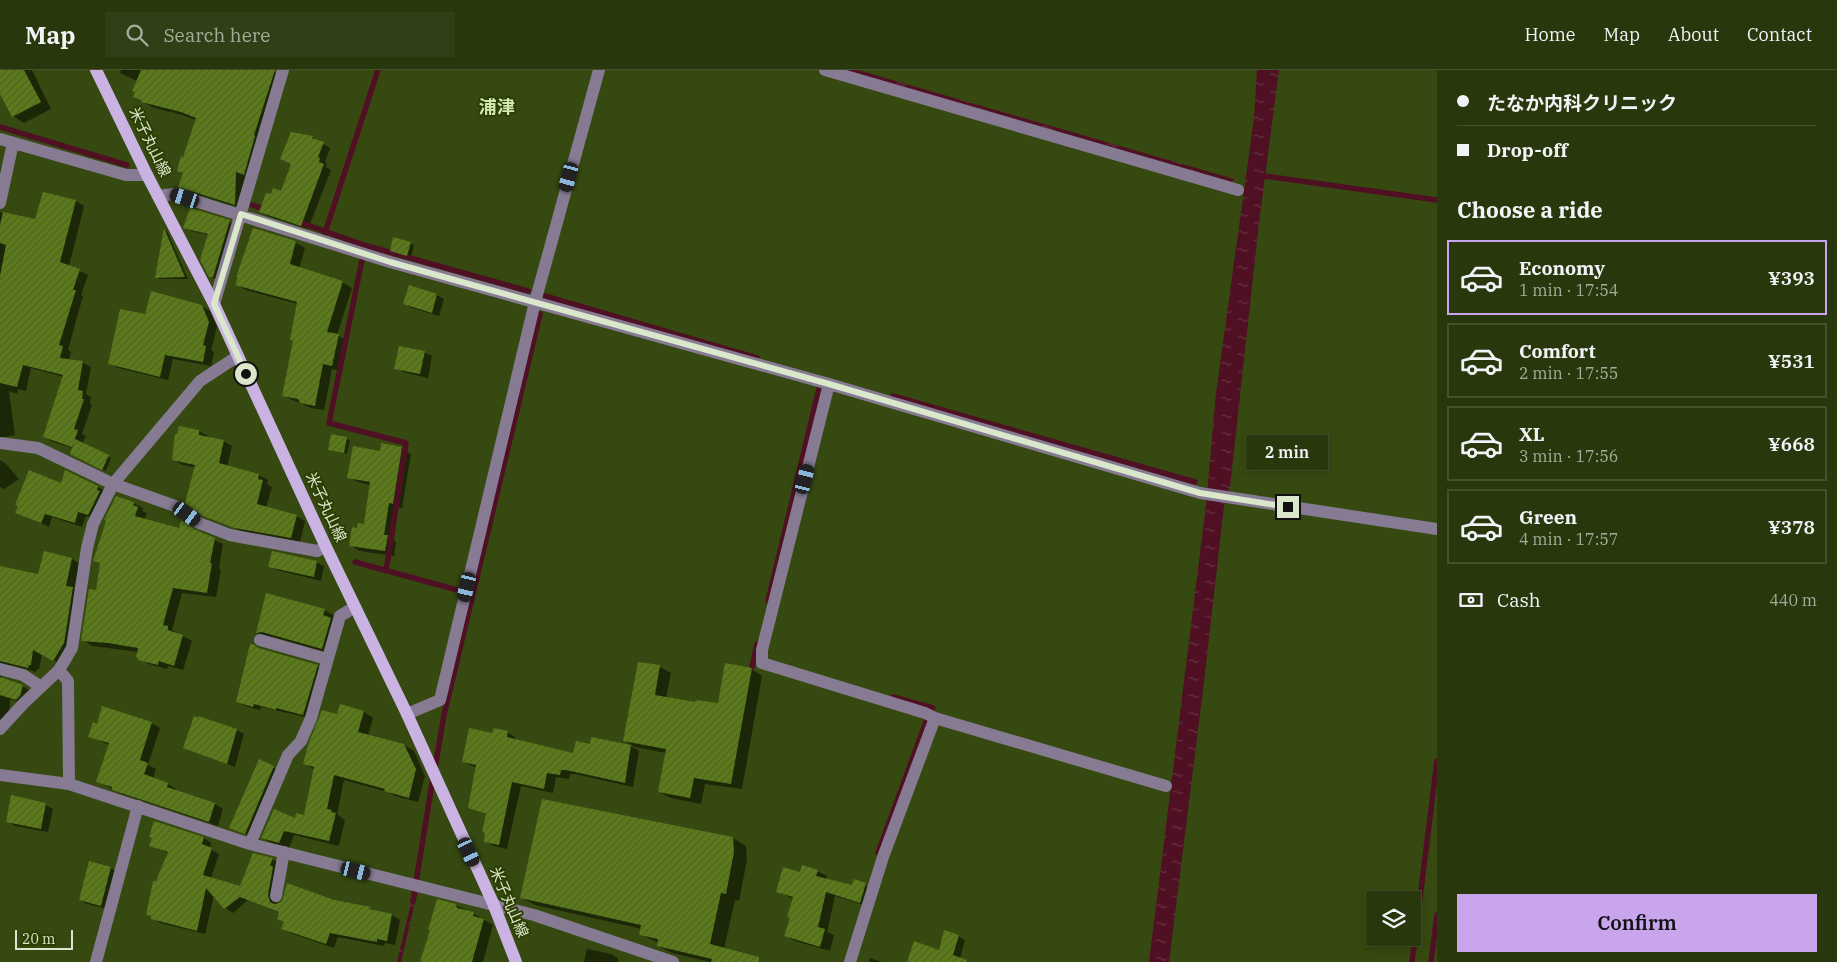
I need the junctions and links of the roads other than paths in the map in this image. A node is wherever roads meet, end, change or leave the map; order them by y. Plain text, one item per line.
1 (96, 70) edge
2 (283, 70) edge
3 (599, 70) edge
4 (826, 70) edge
5 (0, 139) edge
6 (13, 143) junction
7 (147, 175) junction
8 (1238, 190) dead end
9 (158, 196) junction
10 (0, 204) edge
11 (241, 214) junction
12 (535, 302) junction
13 (214, 304) junction
14 (238, 356) junction
15 (829, 384) junction
16 (0, 443) edge
17 (112, 484) junction
18 (1437, 529) edge
19 (326, 547) junction
20 (355, 607) junction
21 (260, 640) dead end
22 (327, 660) junction
23 (0, 669) edge
24 (59, 670) junction
25 (41, 687) junction
26 (407, 714) junction
27 (935, 718) junction
28 (0, 729) edge
29 (0, 775) edge
30 (69, 784) junction
31 (1166, 786) dead end
32 (138, 806) junction
33 (250, 844) junction
34 (284, 852) junction
35 (276, 896) dead end
36 (493, 904) junction
37 (96, 962) edge
38 (516, 962) edge
39 (673, 962) edge
40 (850, 962) edge

1 - 7 main road, 米子丸山線
2 - 11 street
3 - 12 street
4 - 8 street
5 - 6 street
6 - 7 street
6 - 10 street
7 - 9 main road, 米子丸山線
9 - 11 street
9 - 13 main road, 米子丸山線
11 - 12 street
11 - 13 street
12 - 15 street
12 - 26 street
13 - 14 main road, 米子丸山線
14 - 17 street
14 - 19 main road, 米子丸山線
15 - 18 street
15 - 27 street
16 - 17 street
17 - 19 street
17 - 24 street
19 - 20 main road, 米子丸山線
20 - 22 street
20 - 26 main road, 米子丸山線
21 - 22 street
22 - 33 street
23 - 25 street
24 - 25 street
24 - 30 street
25 - 28 street
26 - 36 main road, 米子丸山線
27 - 31 street
27 - 40 street
29 - 30 street
30 - 32 street
32 - 33 street
32 - 37 street
33 - 34 street
34 - 35 street
34 - 36 street
36 - 38 main road, 米子丸山線
36 - 39 street

